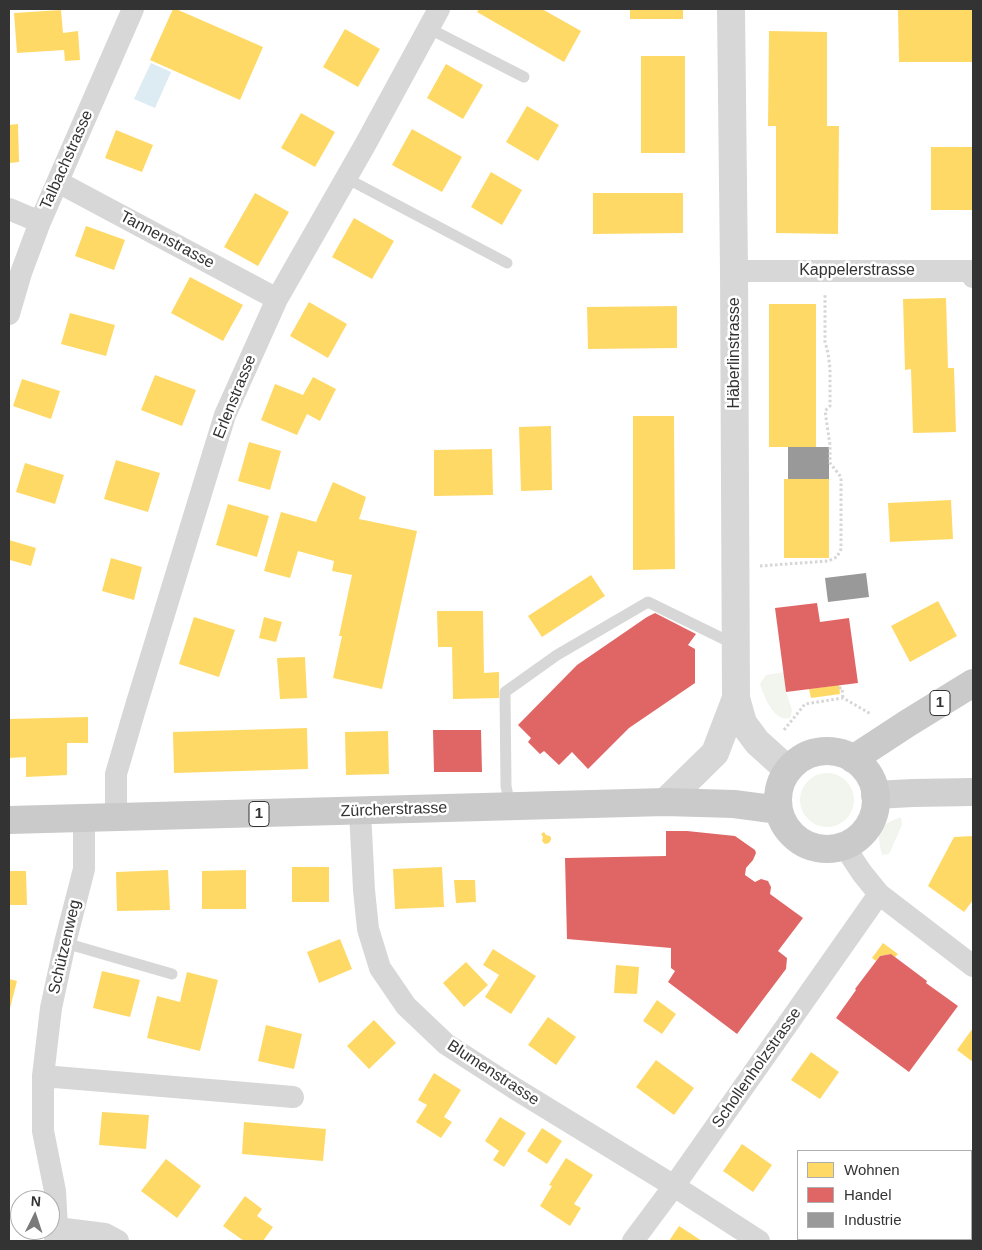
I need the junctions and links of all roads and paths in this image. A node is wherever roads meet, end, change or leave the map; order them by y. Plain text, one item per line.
1 (133, 9) edge
2 (731, 9) edge
3 (433, 18) edge
4 (524, 77) dead end
5 (346, 178) junction
6 (58, 182) junction
7 (9, 209) edge
8 (40, 222) junction
9 (507, 263) dead end
10 (734, 271) junction
11 (825, 271) junction
12 (973, 277) edge
13 (277, 299) junction
14 (9, 314) edge
15 (736, 568) junction
16 (736, 645) junction
17 (973, 683) edge
18 (839, 688) dead end
19 (736, 698) junction
20 (843, 698) junction
21 (876, 717) dead end
22 (784, 730) dead end
23 (853, 759) junction
24 (788, 770) junction
25 (973, 792) edge
26 (876, 795) junction
27 (665, 802) junction
28 (510, 806) junction
29 (778, 810) junction
30 (360, 811) junction
31 (84, 818) junction
32 (116, 818) junction
33 (9, 820) edge
34 (844, 846) junction
35 (879, 894) junction
36 (65, 942) junction
37 (973, 966) edge
38 (172, 974) dead end
39 (43, 1076) junction
40 (293, 1097) dead end
41 (674, 1186) junction
42 (55, 1190) edge
43 (60, 1234) edge
44 (118, 1241) edge
45 (633, 1241) edge
46 (759, 1241) edge

1 - 6 street, Talbachstrasse
2 - 10 street, Häberlinstrasse
3 - 4 lane
3 - 5 street, Erlenstrasse
5 - 9 lane
5 - 13 street, Erlenstrasse
6 - 8 street, Talbachstrasse
6 - 13 street, Tannenstrasse
7 - 8 street
8 - 14 street, Talbachstrasse
10 - 11 street, Kappelerstrasse
10 - 15 street, Häberlinstrasse
11 - 12 street, Kappelerstrasse
11 - 15 path
13 - 32 street, Erlenstrasse
15 - 16 street, Häberlinstrasse
16 - 19 street, Häberlinstrasse
16 - 28 lane
17 - 23 main road, 1
18 - 20 path
19 - 24 street, Häberlinstrasse
19 - 27 street, Häberlinstrasse
20 - 21 path
20 - 22 path
23 - 24 main road
23 - 26 main road
24 - 29 main road
25 - 26 main road
26 - 34 main road
27 - 28 main road, Zürcherstrasse / 1
27 - 29 main road, Zürcherstrasse / 1
28 - 30 main road, Zürcherstrasse / 1
29 - 34 main road
30 - 32 main road, Zürcherstrasse / 1
30 - 41 street, Blumenstrasse
31 - 32 main road, Zürcherstrasse / 1
31 - 33 main road, Zürcherstrasse / 1
31 - 36 street, Schützenweg
34 - 35 street
35 - 37 street
35 - 41 street, Schollenholzstrasse
36 - 38 lane
36 - 39 street, Schützenweg
39 - 40 street
39 - 42 street, Schützenweg
41 - 45 street, Schollenholzstrasse
41 - 46 street, Blumenstrasse
43 - 44 street

